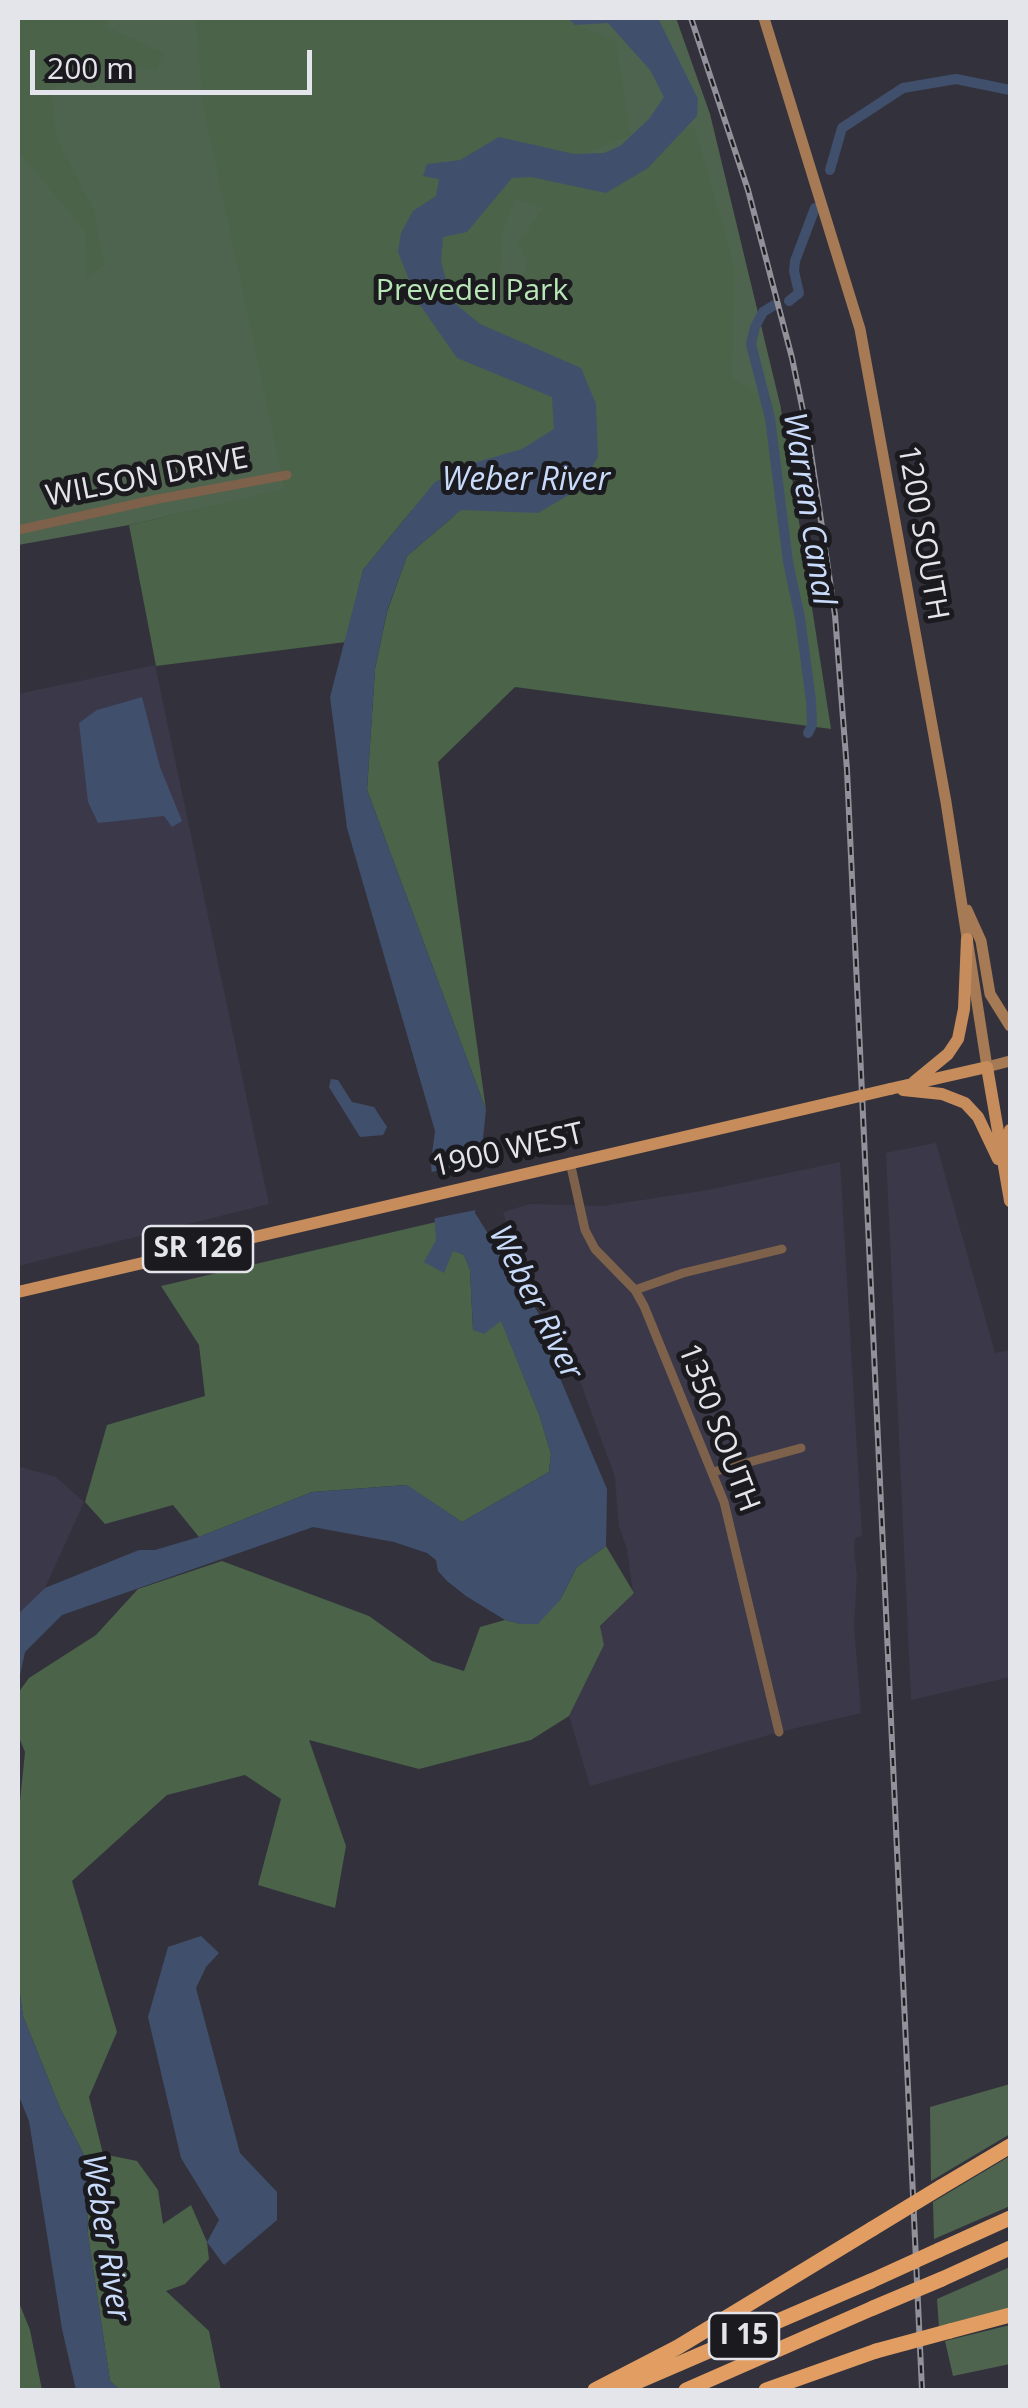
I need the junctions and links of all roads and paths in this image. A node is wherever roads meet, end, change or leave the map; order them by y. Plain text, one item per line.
1 (764, 18) edge
2 (286, 475) dead end
3 (18, 530) edge
4 (960, 894) junction
5 (967, 939) junction
6 (1010, 1026) edge
7 (1010, 1062) edge
8 (987, 1068) junction
9 (912, 1084) junction
10 (890, 1090) junction
11 (1010, 1130) edge
12 (570, 1162) junction
13 (1006, 1175) junction
14 (1010, 1201) edge
15 (782, 1249) dead end
16 (635, 1290) junction
17 (18, 1292) edge
18 (801, 1448) dead end
19 (713, 1472) junction
20 (779, 1732) dead end
21 (1010, 2146) edge
22 (1010, 2218) edge
23 (1010, 2248) edge
24 (1010, 2316) edge
25 (595, 2390) edge
26 (618, 2390) edge
27 (686, 2390) edge
28 (766, 2390) edge

1 - 4 main road, 1200 SOUTH
2 - 3 street, WILSON DRIVE
4 - 5 main road, 1200 SOUTH
4 - 6 main road
5 - 8 main road, 1200 SOUTH
5 - 9 main road
7 - 8 main road, 1900 WEST / SR 126
8 - 9 main road, 1900 WEST / SR 126
8 - 13 main road
9 - 10 main road, 1900 WEST / SR 126
10 - 12 main road, 1900 WEST / SR 126, bridge
10 - 13 main road
11 - 13 main road
12 - 16 street, 1350 SOUTH
12 - 17 main road, 1900 WEST / SR 126
13 - 14 main road
15 - 16 street
16 - 19 street, 1350 SOUTH
18 - 19 street
19 - 20 street, 1350 SOUTH
21 - 25 highway, bridge
22 - 26 highway, I 15, bridge
23 - 27 highway, I 15, bridge
24 - 28 highway, bridge

